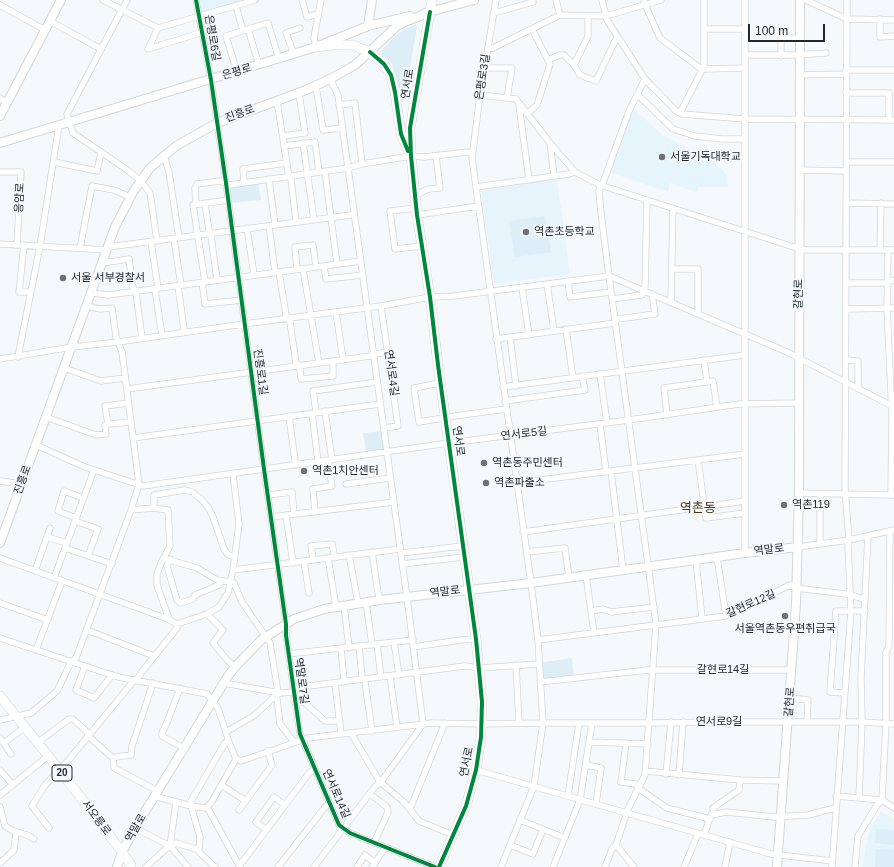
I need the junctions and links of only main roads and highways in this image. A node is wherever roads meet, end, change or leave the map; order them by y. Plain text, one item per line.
1 (61, 0) edge
2 (372, 0) edge
3 (432, 0) edge
4 (474, 0) edge
5 (800, 0) edge
6 (430, 12) junction
7 (368, 26) junction
8 (316, 47) junction
9 (370, 52) junction
10 (2, 103) edge
11 (0, 116) edge
12 (0, 143) edge
13 (411, 156) junction
14 (0, 543) edge
15 (798, 547) junction
16 (469, 589) junction
17 (0, 696) edge
18 (122, 852) junction
19 (134, 866) edge
20 (117, 867) edge
21 (439, 867) edge
22 (777, 867) edge

1 - 10 main road
2 - 7 main road
3 - 6 main road, 연서로
4 - 6 main road, 은평로
5 - 15 main road, 갈현로
6 - 7 main road, 은평로
6 - 9 main road, 진흥로
6 - 13 main road, 연서로
7 - 8 main road, 은평로
8 - 9 main road
8 - 12 main road, 은평로
9 - 13 main road
9 - 14 main road, 진흥로
10 - 11 main road
13 - 16 main road, 연서로
15 - 16 main road, 역말로
15 - 22 main road, 갈현로
16 - 18 main road, 역말로
16 - 21 main road, 연서로
17 - 18 main road, 서오릉로 / 20
18 - 19 main road, 서오릉로 / 20
18 - 20 main road, 역말로

